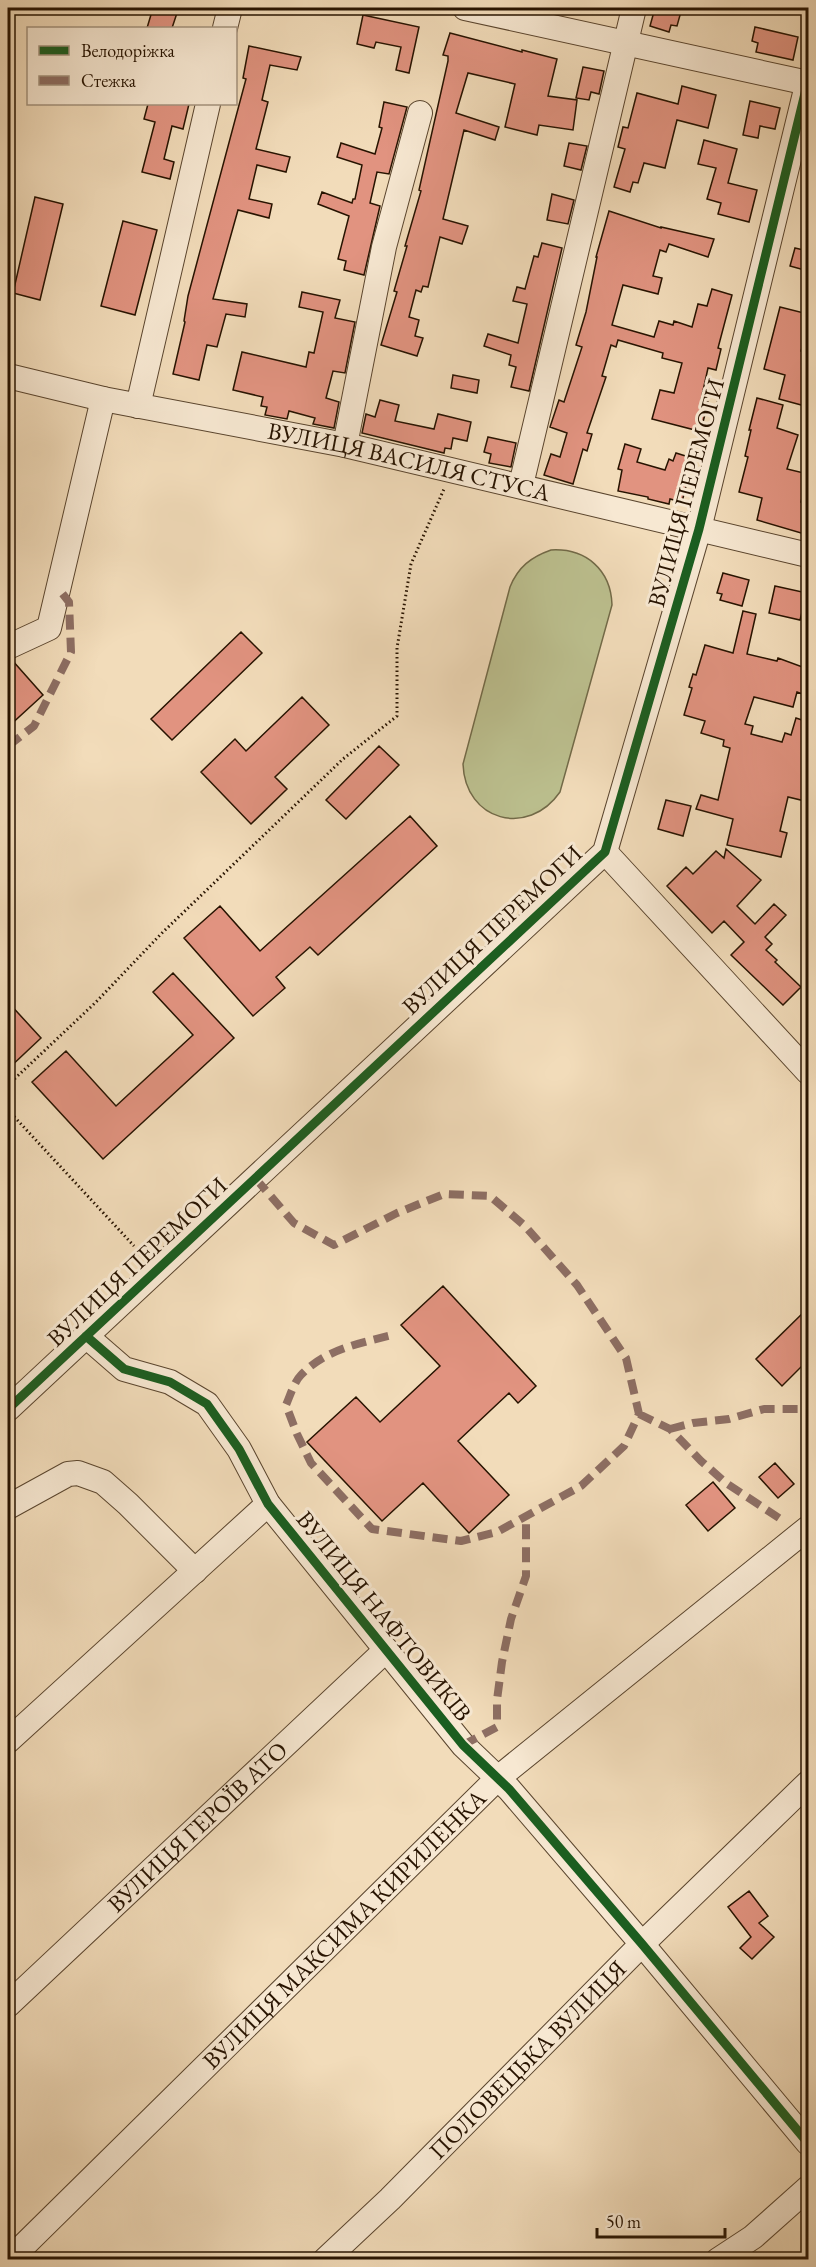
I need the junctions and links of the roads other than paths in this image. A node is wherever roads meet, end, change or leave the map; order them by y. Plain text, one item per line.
1 (230, 8) edge
2 (465, 8) edge
3 (634, 8) edge
4 (225, 27) edge
5 (626, 43) junction
6 (808, 83) edge
7 (208, 105) edge
8 (420, 113) dead end
9 (8, 376) edge
10 (103, 399) junction
11 (138, 406) junction
12 (345, 445) junction
13 (521, 485) junction
14 (699, 529) junction
15 (808, 555) edge
16 (8, 647) edge
17 (604, 852) junction
18 (808, 1072) edge
19 (86, 1336) junction
20 (8, 1409) edge
21 (268, 1504) junction
22 (8, 1507) edge
23 (808, 1528) edge
24 (195, 1571) junction
25 (386, 1650) junction
26 (8, 1741) edge
27 (498, 1778) junction
28 (808, 1783) edge
29 (642, 1944) junction
30 (8, 2005) edge
31 (808, 2143) edge
32 (808, 2188) edge
33 (9, 2259) edge
34 (325, 2259) edge
35 (718, 2259) edge

1 - 4 street
2 - 5 street
3 - 5 street
5 - 6 street
5 - 13 street
6 - 14 street, ВУЛИЦЯ ПЕРЕМОГИ
7 - 11 street
8 - 12 street
9 - 10 street, ВУЛИЦЯ ВАСИЛЯ СТУСА
10 - 11 street, ВУЛИЦЯ ВАСИЛЯ СТУСА
10 - 16 street
11 - 12 street, ВУЛИЦЯ ВАСИЛЯ СТУСА
12 - 13 street, ВУЛИЦЯ ВАСИЛЯ СТУСА
13 - 14 street, ВУЛИЦЯ ВАСИЛЯ СТУСА
14 - 15 street, ВУЛИЦЯ ВАСИЛЯ СТУСА
14 - 17 street, ВУЛИЦЯ ПЕРЕМОГИ
17 - 18 street
17 - 19 street, ВУЛИЦЯ ПЕРЕМОГИ
19 - 20 street, ВУЛИЦЯ ПЕРЕМОГИ
19 - 21 street, ВУЛИЦЯ НАФТОВИКІВ
21 - 24 street
21 - 25 street, ВУЛИЦЯ НАФТОВИКІВ
22 - 24 street
23 - 27 street, ВУЛИЦЯ МАКСИМА КИРИЛЕНКА
24 - 26 street
25 - 27 street, ВУЛИЦЯ НАФТОВИКІВ
25 - 30 street, ВУЛИЦЯ ГЕРОЇВ АТО
27 - 29 street, ВУЛИЦЯ НАФТОВИКІВ
27 - 33 street, ВУЛИЦЯ МАКСИМА КИРИЛЕНКА
28 - 29 street, ПОЛОВЕЦЬКА ВУЛИЦЯ
29 - 31 street, ВУЛИЦЯ НАФТОВИКІВ
29 - 34 street, ПОЛОВЕЦЬКА ВУЛИЦЯ
32 - 35 street

